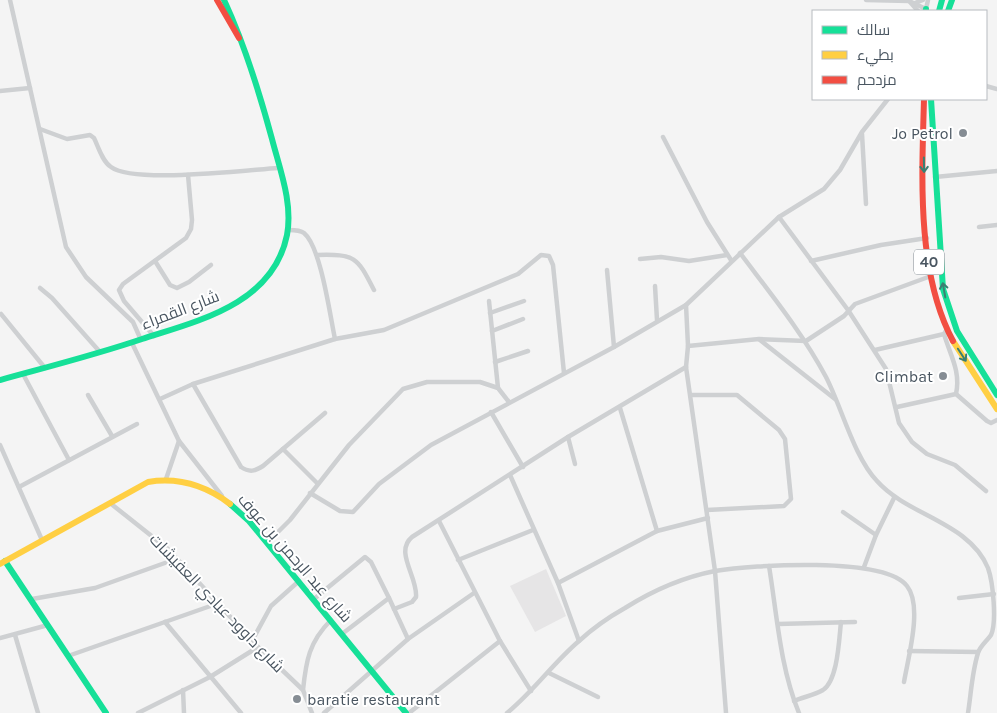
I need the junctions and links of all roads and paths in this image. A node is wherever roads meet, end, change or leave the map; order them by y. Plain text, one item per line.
1 (10, 0) edge
2 (217, 0) edge
3 (224, 0) edge
4 (866, 0) edge
5 (923, 0) edge
6 (928, 0) edge
7 (909, 1) junction
8 (915, 3) junction
9 (917, 10) edge
10 (926, 10) edge
11 (241, 42) junction
12 (30, 88) junction
13 (0, 91) edge
14 (887, 100) edge
15 (924, 100) edge
16 (931, 100) edge
17 (40, 129) junction
18 (862, 132) junction
19 (663, 137) dead end
20 (278, 168) junction
21 (997, 172) edge
22 (188, 175) junction
23 (936, 177) junction
24 (866, 204) dead end
25 (779, 217) junction
26 (997, 225) edge
27 (979, 227) dead end
28 (289, 230) junction
29 (927, 238) junction
30 (740, 253) junction
31 (317, 255) junction
32 (727, 255) junction
33 (640, 259) dead end
34 (731, 260) junction
35 (155, 261) junction
36 (811, 261) junction
37 (211, 265) dead end
38 (607, 270) dead end
39 (931, 276) junction
40 (655, 286) dead end
41 (40, 288) dead end
42 (374, 290) dead end
43 (489, 301) dead end
44 (524, 301) dead end
45 (686, 305) junction
46 (848, 310) junction
47 (490, 313) junction
48 (1, 314) dead end
49 (523, 319) dead end
50 (657, 320) junction
51 (492, 331) junction
52 (945, 331) junction
53 (154, 336) junction
54 (336, 339) junction
55 (759, 339) junction
56 (141, 340) junction
57 (806, 341) junction
58 (132, 343) junction
59 (688, 346) junction
60 (614, 347) junction
61 (875, 350) junction
62 (528, 351) dead end
63 (100, 352) junction
64 (495, 362) junction
65 (686, 367) junction
66 (45, 368) junction
67 (564, 373) junction
68 (23, 374) junction
69 (0, 380) edge
70 (193, 384) junction
71 (498, 388) junction
72 (956, 394) junction
73 (88, 395) dead end
74 (691, 395) junction
75 (997, 395) edge
76 (160, 399) junction
77 (836, 400) junction
78 (509, 402) junction
79 (896, 407) junction
80 (620, 408) junction
81 (997, 410) edge
82 (491, 412) junction
83 (325, 413) dead end
84 (997, 420) edge
85 (137, 424) dead end
86 (112, 436) junction
87 (568, 437) junction
88 (179, 441) junction
89 (0, 445) edge
90 (283, 449) junction
91 (69, 460) junction
92 (575, 464) dead end
93 (523, 467) junction
94 (510, 475) junction
95 (166, 479) junction
96 (317, 482) junction
97 (19, 487) junction
98 (986, 491) dead end
99 (310, 493) junction
100 (222, 496) junction
101 (894, 498) junction
102 (110, 503) junction
103 (707, 510) junction
104 (843, 512) dead end
105 (708, 518) junction
106 (439, 521) junction
107 (533, 530) junction
108 (657, 531) junction
109 (876, 535) junction
110 (42, 540) junction
111 (267, 544) junction
112 (176, 559) junction
113 (458, 560) junction
114 (3, 562) edge
115 (769, 566) junction
116 (864, 567) junction
117 (715, 571) junction
118 (299, 581) junction
119 (558, 583) junction
120 (474, 593) junction
121 (994, 594) junction
122 (389, 598) junction
123 (959, 598) dead end
124 (32, 599) junction
125 (314, 599) junction
126 (219, 604) junction
127 (394, 610) junction
128 (330, 620) junction
129 (164, 622) junction
130 (841, 622) junction
131 (855, 622) dead end
132 (778, 624) junction
133 (48, 625) junction
134 (342, 634) junction
135 (15, 635) junction
136 (0, 638) edge
137 (408, 638) junction
138 (252, 641) junction
139 (500, 641) junction
140 (579, 641) junction
141 (258, 647) junction
142 (909, 651) junction
143 (978, 652) junction
144 (68, 656) junction
145 (372, 670) junction
146 (549, 672) junction
147 (210, 677) junction
148 (904, 682) dead end
149 (183, 690) junction
150 (302, 690) junction
151 (531, 691) junction
152 (598, 696) dead end
153 (794, 701) junction
154 (240, 712) edge
155 (38, 713) edge
156 (106, 713) edge
157 (138, 713) edge
158 (184, 713) edge
159 (233, 713) edge
160 (312, 713) edge
161 (324, 713) edge
162 (408, 713) edge
163 (507, 713) edge
164 (726, 713) edge
165 (798, 713) edge
166 (968, 713) edge

1 - 12 street
2 - 11 main road, شارع القمراء
3 - 11 main road, شارع القمراء
4 - 7 street
5 - 8 street
6 - 10 street
7 - 8 street
7 - 9 street
8 - 10 street
11 - 20 main road, شارع القمراء
12 - 13 street
12 - 17 street
14 - 18 street
15 -> 29 main road, 40
16 - 23 main road, 40
17 - 22 street
17 - 56 street
18 - 24 street
18 - 25 street
19 - 32 street
20 - 22 street
20 - 28 main road, شارع القمراء
21 - 23 street
22 - 35 street
75 -> 23 main road, 40
25 - 30 street
25 - 36 street
26 - 27 street
28 - 31 street
28 - 53 main road, شارع القمراء
29 - 36 street
29 - 39 main road, 40
30 - 34 street
30 - 57 street
31 - 42 street
31 - 54 street
32 - 33 street
32 - 34 street
34 - 45 street
35 - 37 street
35 - 53 street
36 - 46 street
38 - 60 street
39 - 46 street
39 - 52 main road, 40
40 - 50 street
41 - 63 street
43 - 47 street
44 - 47 street
45 - 50 street
45 - 59 street
46 - 57 street
46 - 61 street
47 - 51 street
48 - 66 street
49 - 51 street
50 - 60 street
51 - 64 street
52 - 61 street
52 - 72 street
52 -> 81 main road, 40
53 - 56 main road, شارع القمراء
54 - 67 street
54 - 70 street
55 - 57 street
55 - 59 street
55 - 77 street
56 - 58 main road, شارع القمراء
57 - 77 street
58 - 63 main road, شارع القمراء
58 - 76 street
59 - 65 street
60 - 67 street
61 - 79 street
62 - 64 street
63 - 66 main road, شارع القمراء
64 - 71 street
65 - 74 street
65 - 80 street
66 - 68 main road, شارع القمراء
67 - 78 street
68 - 69 main road, شارع القمراء
68 - 91 street
70 - 76 street
70 - 90 street
71 - 78 street
71 - 96 street
72 - 79 street
72 - 84 street
73 - 86 street
74 - 103 street
74 - 103 street
76 - 88 street
77 - 101 street
78 - 82 street
79 - 98 street
80 - 87 street
80 - 108 street
82 - 93 street
82 - 99 street
83 - 90 street
85 - 86 street
86 - 91 street
87 - 92 street
87 - 93 street
88 - 95 street
88 - 100 street
89 - 97 street
90 - 96 street
91 - 97 street
93 - 94 street
94 - 106 street
94 - 107 street
95 - 100 main road, شارع عبد الرحمن بن عوف
95 - 102 main road, شارع عبد الرحمن بن عوف
96 - 99 street
97 - 110 street
99 - 111 street
100 - 111 main road, شارع عبد الرحمن بن عوف
101 - 109 street
101 - 121 street
102 - 110 main road, شارع عبد الرحمن بن عوف
102 - 112 street, شارع داوود عبادي العفيشات
103 - 105 street
104 - 109 street
105 - 108 street
105 - 117 street
106 - 113 street
106 - 127 street
107 - 113 street
107 - 119 street
108 - 119 street
109 - 116 street
110 - 114 main road, شارع عبد الرحمن بن عوف
111 - 118 main road, شارع عبد الرحمن بن عوف
112 - 124 street
112 - 126 street, شارع داوود عبادي العفيشات
113 - 120 street
114 - 124 main road
115 - 116 street
115 - 117 street
115 - 132 street
116 - 142 street
117 - 140 street
117 - 164 street
118 - 125 main road, شارع عبد الرحمن بن عوف
118 - 138 street
119 - 140 street
120 - 137 street
120 - 139 street
121 - 123 street
121 - 143 street
122 - 125 street
122 - 127 street
122 - 134 street
124 - 133 main road
125 - 128 main road, شارع عبد الرحمن بن عوف
126 - 129 street
126 - 138 street, شارع داوود عبادي العفيشات
127 - 137 street
128 - 134 main road, شارع عبد الرحمن بن عوف
128 - 150 street
129 - 144 street
129 - 147 street
130 - 131 street
130 - 132 street
130 - 153 street
132 - 153 street
133 - 135 street
133 - 144 main road
134 - 145 main road, شارع عبد الرحمن بن عوف
135 - 136 street
135 - 155 street
137 - 145 street
138 - 141 street, شارع داوود عبادي العفيشات
139 - 151 street
139 - 162 street
140 - 146 street
141 - 147 street
141 - 150 street, شارع داوود عبادي العفيشات
142 - 143 street
142 - 148 street
143 - 166 street
144 - 156 main road
145 - 161 street
145 - 162 main road, شارع عبد الرحمن بن عوف
146 - 151 street
146 - 152 street
147 - 149 street
147 - 154 street
149 - 157 street
149 - 158 street
150 - 160 street, شارع داوود عبادي العفيشات
151 - 163 street
153 - 165 street
154 - 159 street

